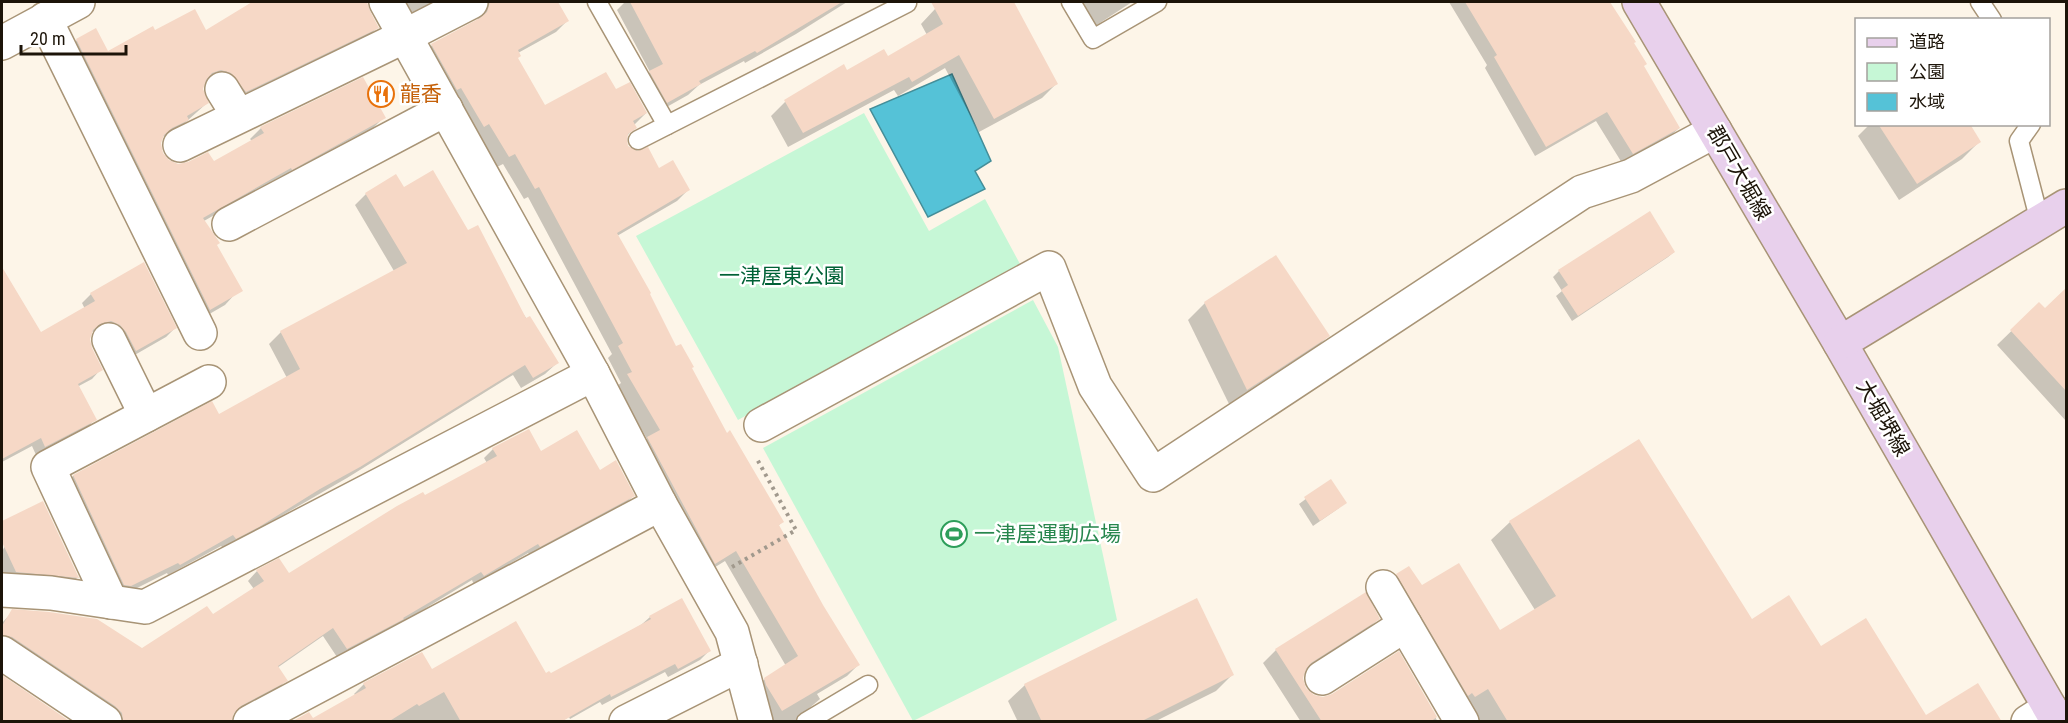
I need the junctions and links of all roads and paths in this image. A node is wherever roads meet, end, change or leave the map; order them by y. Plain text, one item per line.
1 (78, 2) edge
2 (386, 2) edge
3 (471, 2) edge
4 (597, 2) edge
5 (1071, 2) edge
6 (1157, 2) edge
7 (1639, 2) edge
8 (1980, 2) edge
9 (907, 3) dead end
10 (1991, 18) edge
11 (45, 19) junction
12 (405, 36) junction
13 (2, 43) edge
14 (446, 109) junction
15 (667, 125) junction
16 (2030, 126) edge
17 (1715, 131) junction
18 (638, 140) dead end
19 (180, 145) dead end
20 (2057, 215) edge
21 (229, 224) dead end
22 (200, 333) dead end
23 (109, 340) dead end
24 (1840, 344) junction
25 (593, 374) junction
26 (209, 382) dead end
27 (146, 415) junction
28 (761, 424) joint
29 (660, 504) junction
30 (4, 576) edge
31 (704, 583) junction
32 (1383, 587) dead end
33 (111, 602) junction
34 (1405, 625) junction
35 (2, 652) edge
36 (741, 664) junction
37 (1322, 678) dead end
38 (868, 686) dead end
39 (2045, 717) edge
40 (105, 722) edge
41 (250, 722) edge
42 (626, 722) edge
43 (756, 722) edge
44 (806, 722) edge
45 (1462, 722) edge

1 - 11 street
2 - 12 street
3 - 12 street
4 - 15 lane
5 - 6 lane
7 - 17 main road, 郡戸大堀線
8 - 10 lane
9 - 15 lane
11 - 13 street
11 - 22 street
12 - 14 street
12 - 19 street
14 - 21 street
14 - 25 street
15 - 18 lane
16 - 20 lane
17 - 24 main road, 郡戸大堀線
17 - 28 street
20 - 24 main road
23 - 27 street
24 - 39 main road, 大堀堺線
25 - 29 street
25 - 33 street
26 - 27 street
27 - 33 street
28 - 31 path
29 - 31 street
29 - 41 street
30 - 33 street
31 - 36 street
32 - 34 street
34 - 37 street
34 - 45 street
35 - 40 street
36 - 42 street
36 - 43 street
38 - 44 lane

